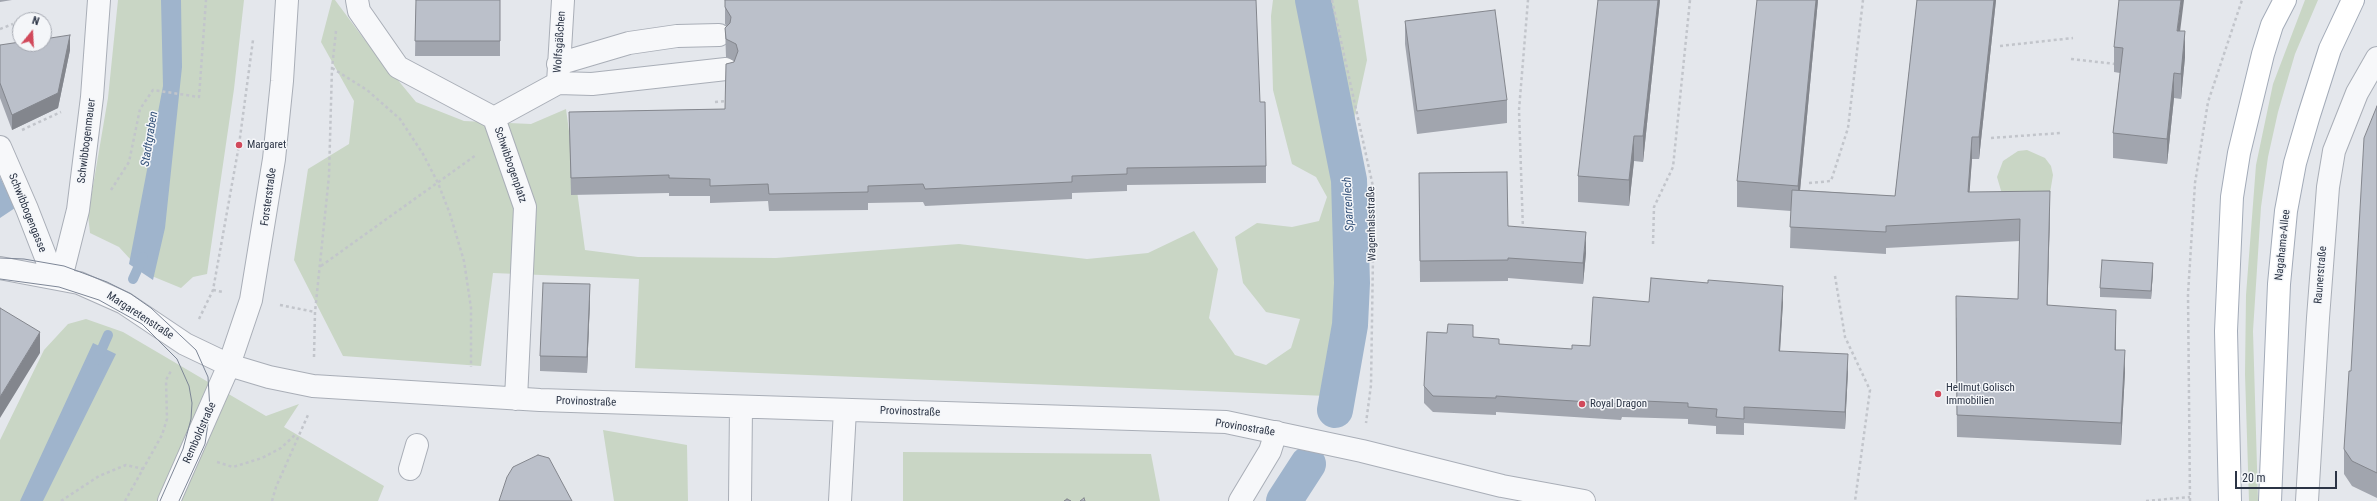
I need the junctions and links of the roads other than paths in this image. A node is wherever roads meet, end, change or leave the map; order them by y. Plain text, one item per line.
1 (99, 0) edge
2 (287, 0) edge
3 (357, 0) edge
4 (563, 0) edge
5 (2285, 0) edge
6 (2353, 0) edge
7 (719, 35) dead end
8 (2377, 58) edge
9 (726, 69) edge
10 (558, 73) junction
11 (497, 128) junction
12 (0, 147) edge
13 (0, 268) edge
14 (57, 277) junction
15 (229, 365) junction
16 (516, 399) junction
17 (741, 407) junction
18 (845, 410) junction
19 (1276, 432) junction
20 (417, 445) dead end
21 (410, 469) dead end
22 (169, 501) edge
23 (740, 501) edge
24 (840, 501) edge
25 (1240, 501) edge
26 (1584, 501) edge
27 (2230, 501) edge
28 (2270, 501) edge
29 (2307, 501) edge

1 - 14 street, Schwibbogenmauer
2 - 15 street, Forsterstraße
3 - 11 street, Schwibbogenplatz
4 - 10 street, Wolfsgäßchen
5 - 27 main road
6 - 28 main road, Nagahama-Allee
7 - 10 street
8 - 29 street, Raunerstraße
9 - 10 street
10 - 11 street, Wolfsgäßchen
11 - 16 street, Schwibbogenplatz
12 - 14 street, Schwibbogengasse
13 - 14 street, Margaretenstraße
14 - 15 street, Margaretenstraße
15 - 16 street, Provinostraße
15 - 22 street, Remboldstraße
16 - 17 street, Provinostraße
17 - 18 street, Provinostraße
17 - 23 street
18 - 19 street, Provinostraße
18 - 24 street
19 - 25 street
19 - 26 street, Provinostraße
20 - 21 street

